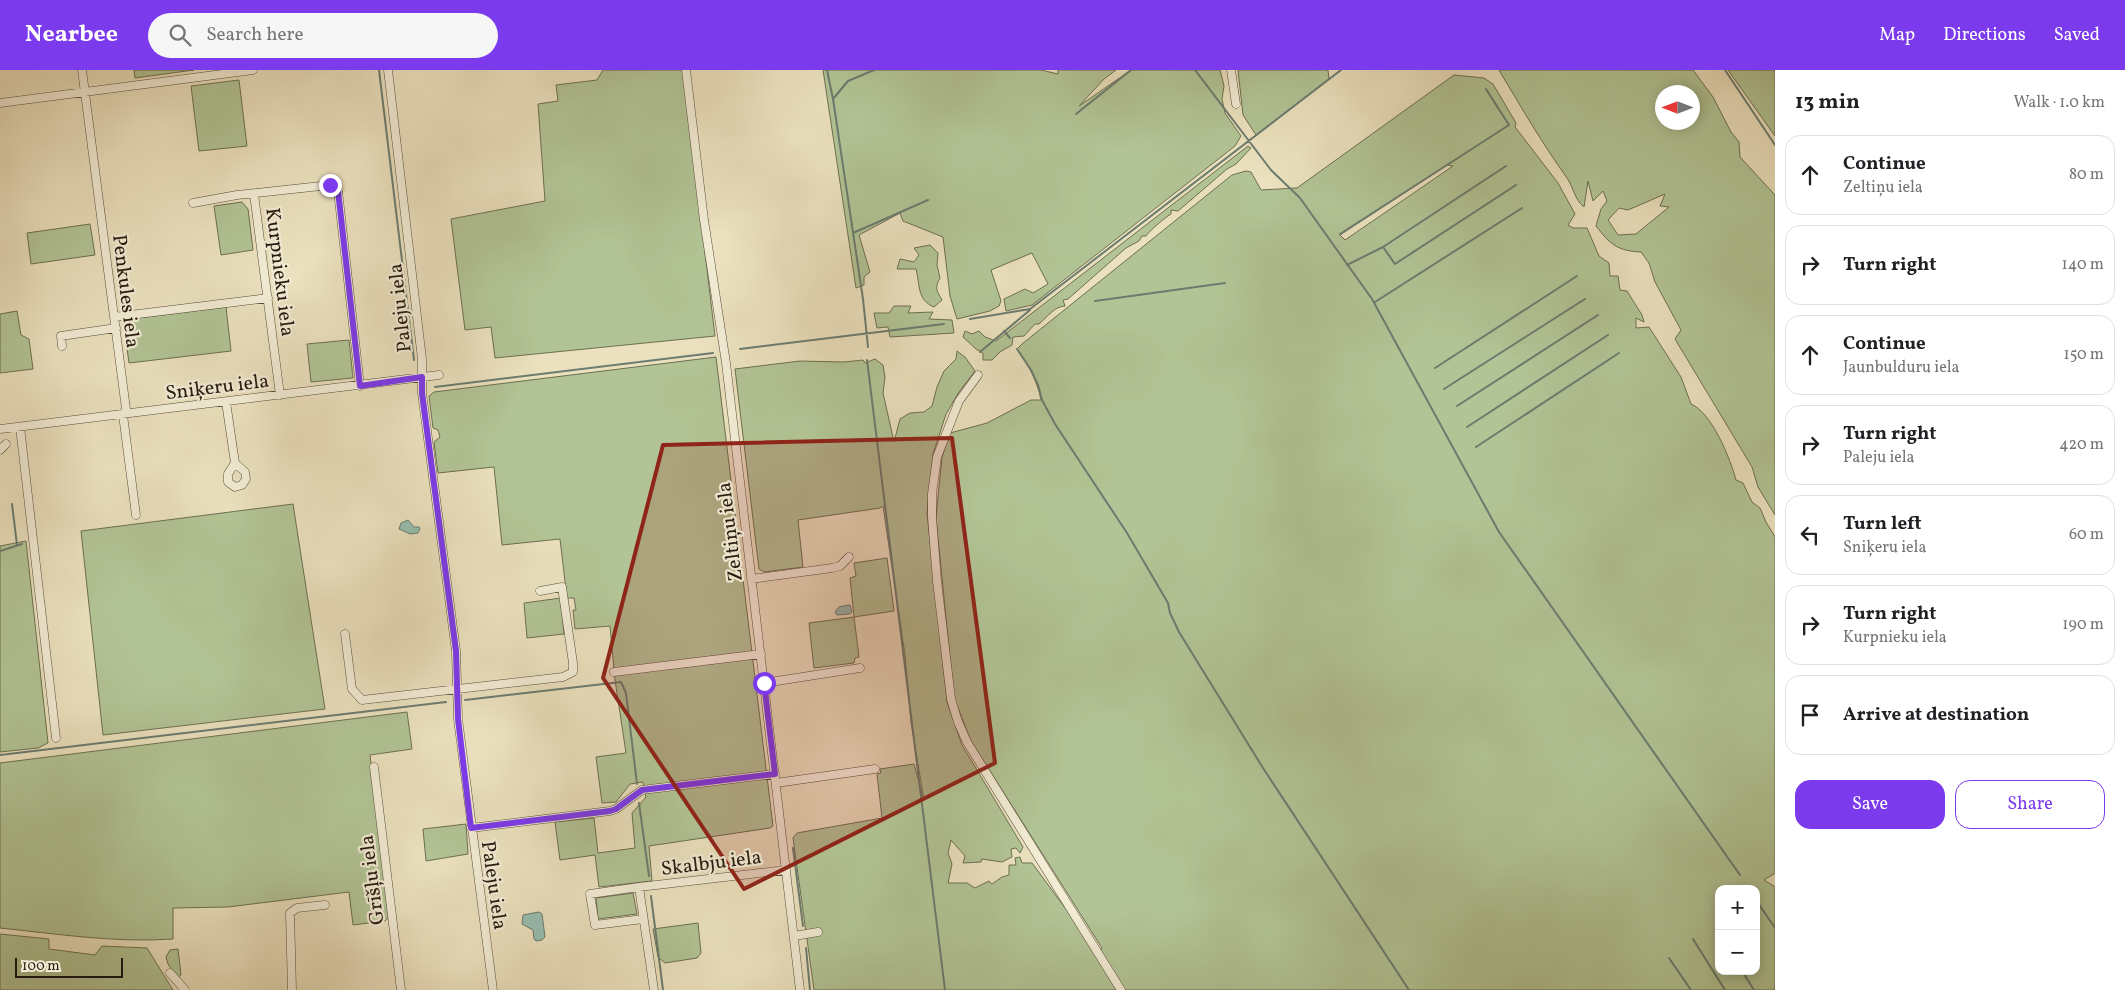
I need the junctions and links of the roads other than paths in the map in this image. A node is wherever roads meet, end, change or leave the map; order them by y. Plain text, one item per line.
1 (82, 70) edge
2 (253, 70) edge
3 (388, 70) edge
4 (686, 70) edge
5 (1231, 70) edge
6 (84, 91) junction
7 (0, 103) edge
8 (1236, 104) dead end
9 (254, 194) junction
10 (193, 203) dead end
11 (268, 298) junction
12 (114, 317) junction
13 (116, 328) junction
14 (62, 346) dead end
15 (439, 375) dead end
16 (978, 375) dead end
17 (422, 377) junction
18 (360, 386) junction
19 (280, 395) junction
20 (226, 402) junction
21 (123, 415) junction
22 (20, 427) junction
23 (0, 429) edge
24 (234, 463) dead end
25 (136, 515) dead end
26 (849, 558) dead end
27 (751, 579) junction
28 (540, 591) dead end
29 (345, 634) dead end
30 (761, 654) junction
31 (860, 668) dead end
32 (614, 672) dead end
33 (764, 683) junction
34 (458, 689) junction
35 (56, 738) dead end
36 (374, 767) dead end
37 (875, 769) dead end
38 (775, 774) junction
39 (776, 783) junction
40 (471, 828) junction
41 (786, 870) junction
42 (639, 887) junction
43 (325, 905) dead end
44 (643, 919) junction
45 (818, 932) dead end
46 (794, 936) junction
47 (170, 973) dead end
48 (185, 990) edge
49 (292, 990) edge
50 (401, 990) edge
51 (493, 990) edge
52 (654, 990) edge
53 (800, 990) edge
54 (1121, 990) edge

1 - 6 street, Penkules iela
2 - 6 street
3 - 17 street, Paleju iela
4 - 27 street, Zeltiņu iela
5 - 8 street
6 - 7 street
6 - 12 street, Penkules iela
9 - 10 street
9 - 11 street, Kurpnieku iela
9 - 18 street, Kurpnieku iela
11 - 12 street
11 - 19 street, Kurpnieku iela
12 - 13 street, Penkules iela
13 - 14 street
13 - 21 street, Penkules iela
15 - 17 street, Sniķeru iela
16 - 54 street
17 - 18 street, Sniķeru iela
17 - 34 street, Paleju iela
18 - 19 street, Sniķeru iela
19 - 20 street, Sniķeru iela
20 - 21 street, Sniķeru iela
20 - 24 street
21 - 22 street, Sniķeru iela
21 - 25 street, Penkules iela
22 - 23 street, Sniķeru iela
22 - 35 street
26 - 27 street
27 - 30 street, Zeltiņu iela
28 - 34 street
29 - 34 street
30 - 32 street
30 - 33 street, Zeltiņu iela
31 - 33 street
33 - 38 street, Zeltiņu iela
34 - 40 street, Paleju iela
36 - 50 street, Grīšļu iela
37 - 39 street
38 - 39 street, Zeltiņu iela
38 - 40 street
39 - 41 street, Zeltiņu iela
40 - 51 street, Paleju iela
41 - 42 street, Skalbju iela
41 - 46 street, Zeltiņu iela
42 - 44 street, Skalbju iela
42 - 44 street, Skalbju iela
43 - 49 street
44 - 52 street, Skalbju iela
45 - 46 street
46 - 53 street, Zeltiņu iela
47 - 48 street

